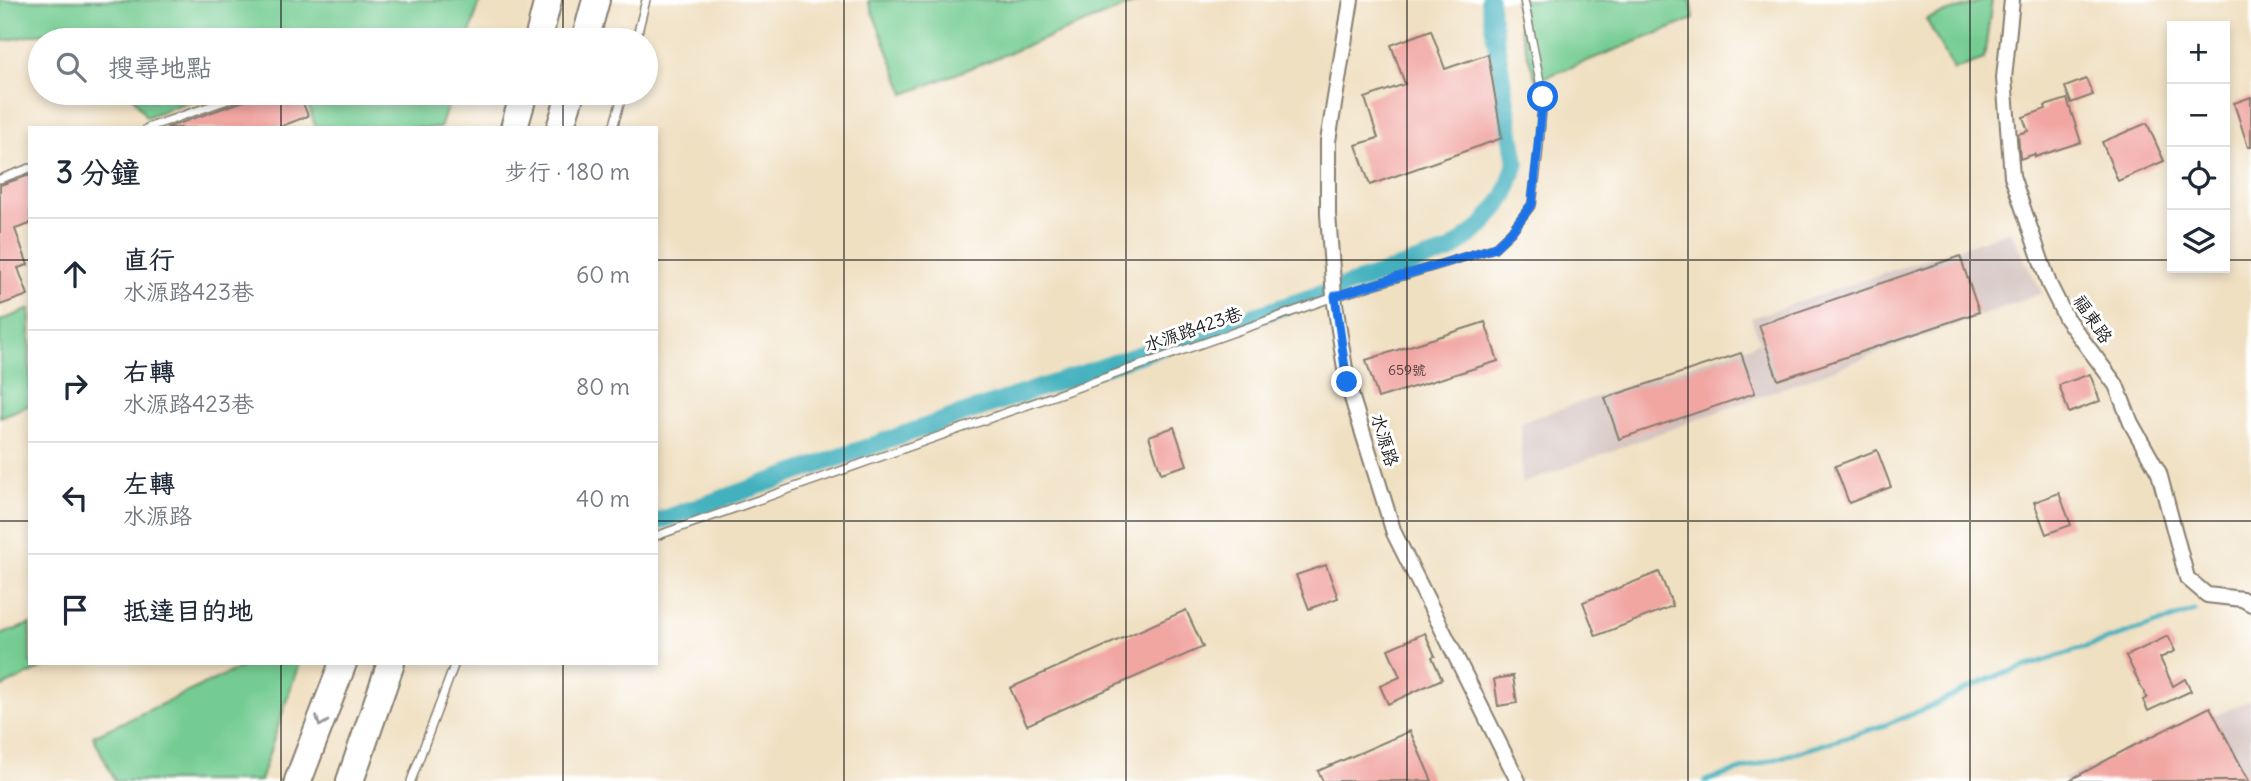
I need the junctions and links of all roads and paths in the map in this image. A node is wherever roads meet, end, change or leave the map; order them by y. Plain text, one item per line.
1 (548, 0) edge
2 (596, 0) edge
3 (646, 0) edge
4 (1351, 0) edge
5 (1524, 0) edge
6 (2012, 0) edge
7 (541, 28) edge
8 (588, 28) edge
9 (639, 28) edge
10 (213, 105) edge
11 (521, 105) edge
12 (567, 105) edge
13 (620, 105) edge
14 (153, 126) edge
15 (515, 126) edge
16 (561, 126) edge
17 (614, 126) edge
18 (28, 169) edge
19 (0, 179) edge
20 (1335, 296) junction
21 (658, 535) edge
22 (2251, 604) edge
23 (342, 665) edge
24 (390, 665) edge
25 (454, 665) edge
26 (298, 781) edge
27 (350, 781) edge
28 (411, 781) edge
29 (1518, 781) edge

1 - 7 highway
2 - 8 highway
3 - 9 lane
4 - 20 street, 水源路
5 - 20 lane, 水源路423巷
6 - 22 street, 福東路
10 - 14 lane
11 - 15 highway
12 - 16 highway
13 - 17 lane
18 - 19 lane
20 - 21 lane, 水源路423巷
20 - 29 street, 水源路
23 -> 26 highway
24 - 27 highway
25 - 28 lane

